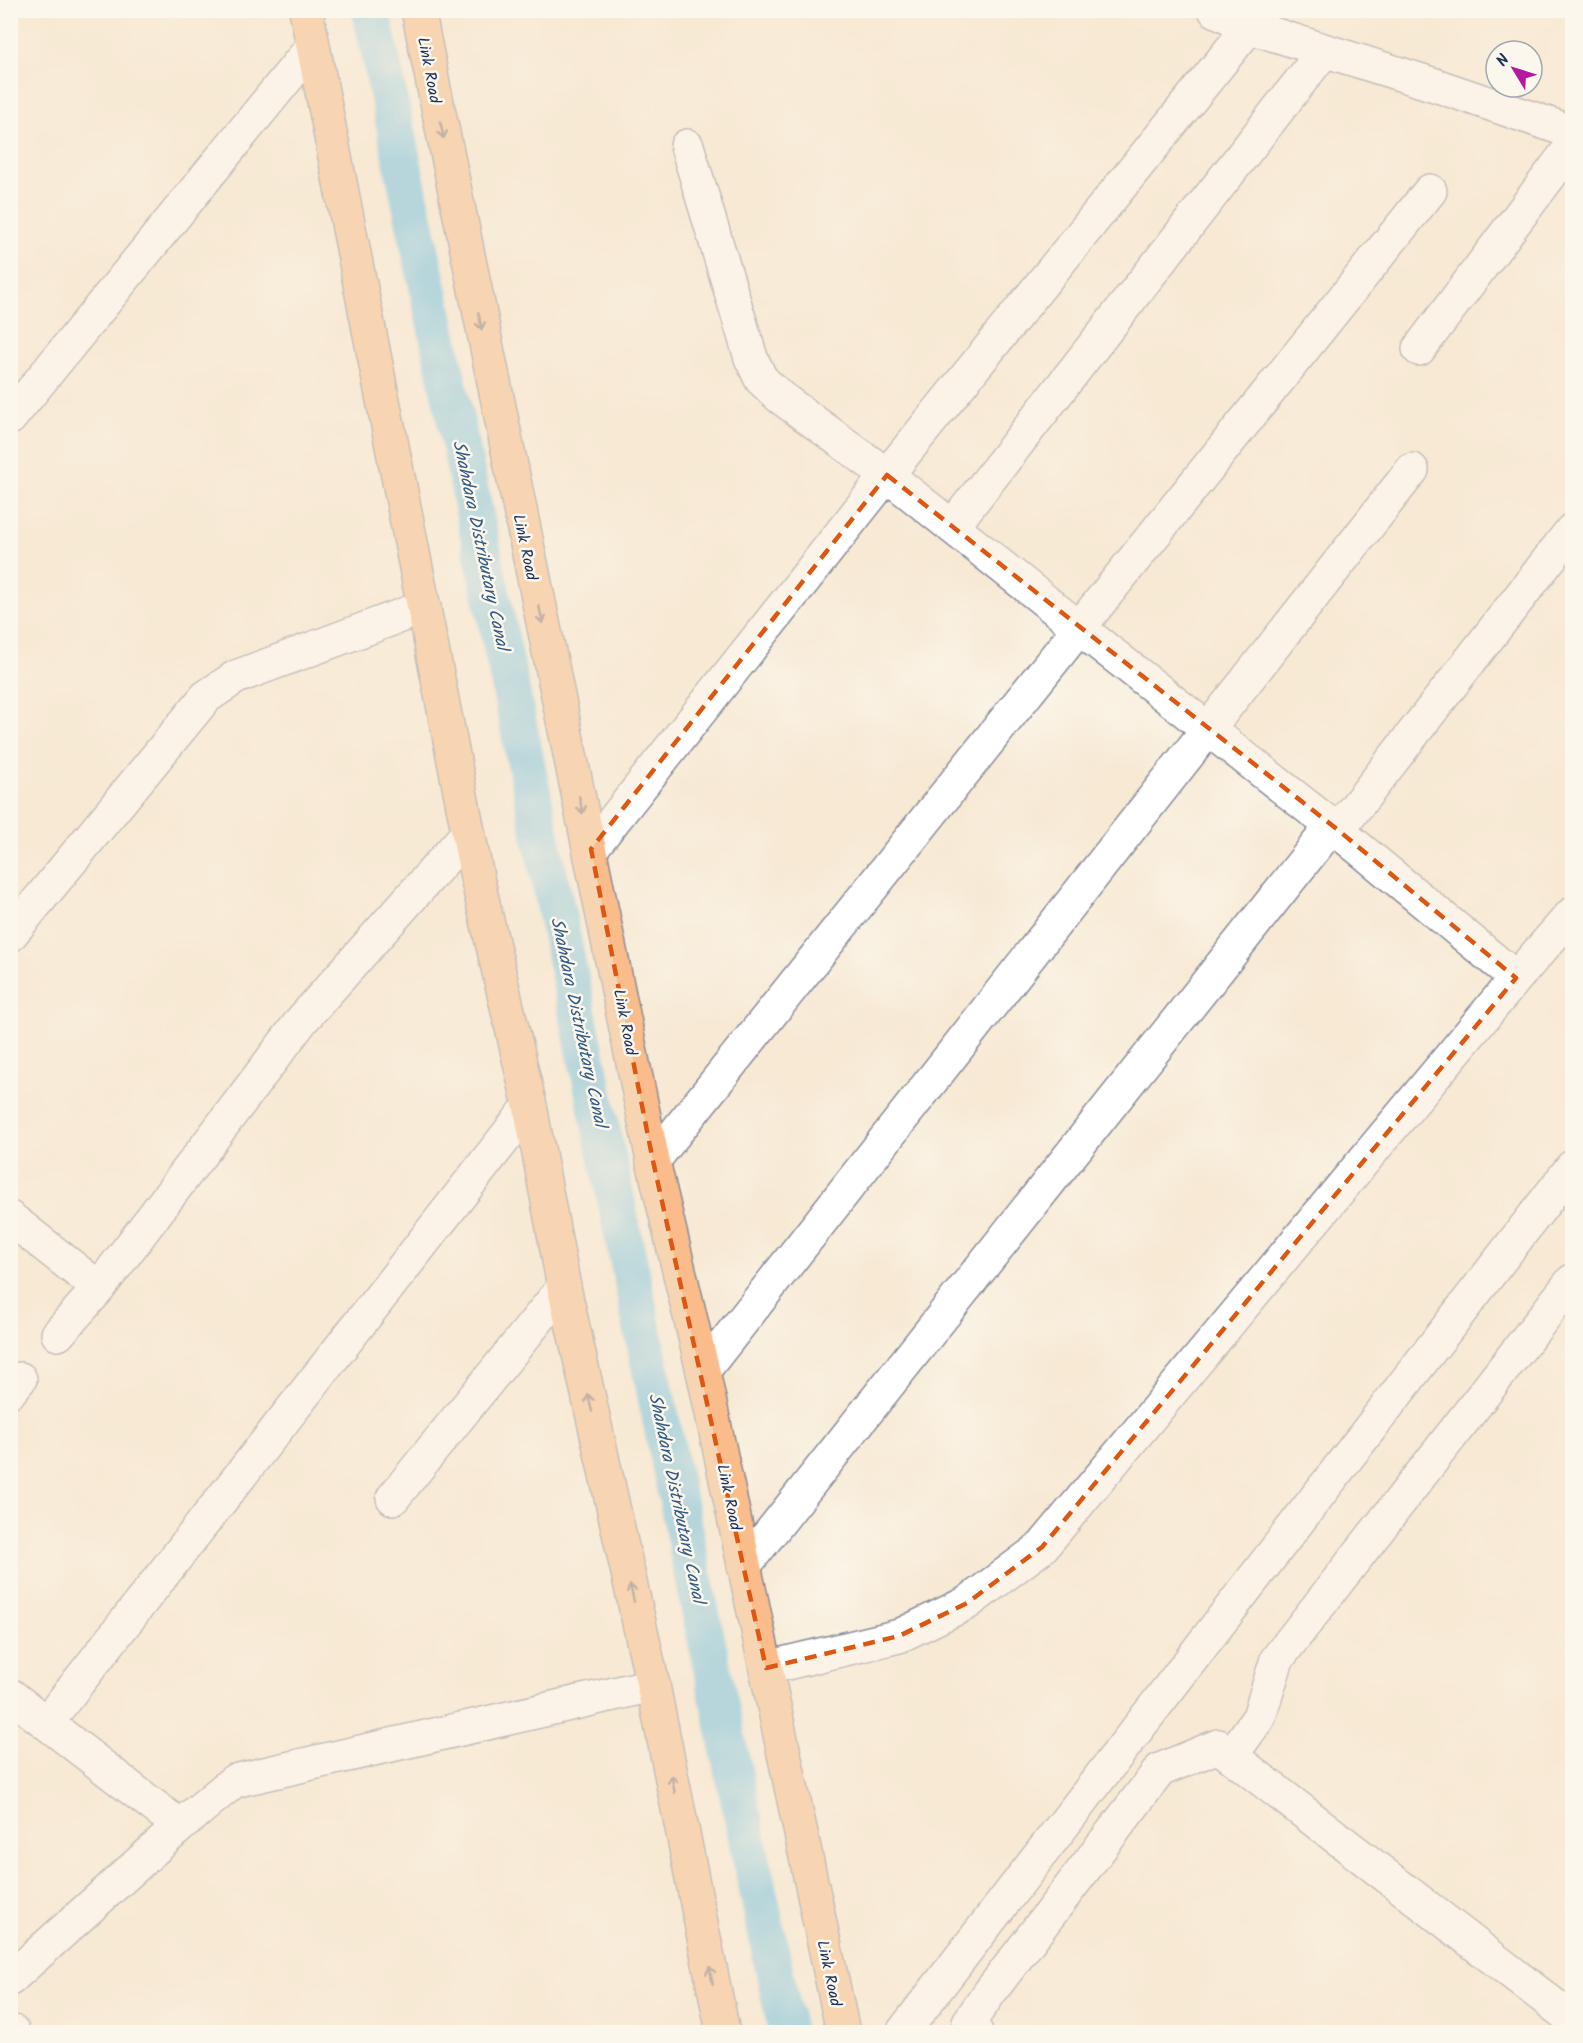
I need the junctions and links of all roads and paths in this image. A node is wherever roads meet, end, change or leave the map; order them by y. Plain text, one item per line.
1 (306, 10) edge
2 (418, 10) edge
3 (1215, 10) edge
4 (1257, 19) edge
5 (313, 46) junction
6 (1324, 51) junction
7 (1572, 132) edge
8 (687, 146) dead end
9 (1572, 146) edge
10 (1430, 191) dead end
11 (1419, 349) dead end
12 (10, 418) edge
13 (1412, 470) dead end
14 (887, 475) junction
15 (952, 527) junction
16 (1572, 530) edge
17 (424, 607) junction
18 (1079, 628) junction
19 (1208, 729) junction
20 (1335, 828) junction
21 (468, 833) junction
22 (591, 849) junction
23 (1572, 914) edge
24 (10, 935) edge
25 (1516, 978) junction
26 (530, 1106) junction
27 (654, 1161) junction
28 (1572, 1167) edge
29 (10, 1218) edge
30 (1572, 1281) edge
31 (564, 1287) junction
32 (99, 1288) junction
33 (58, 1334) dead end
34 (703, 1371) junction
35 (393, 1498) dead end
36 (744, 1566) junction
37 (766, 1668) junction
38 (653, 1685) junction
39 (10, 1695) edge
40 (46, 1722) junction
41 (1231, 1756) junction
42 (180, 1826) junction
43 (10, 1979) edge
44 (1572, 2019) edge
45 (723, 2032) edge
46 (843, 2032) edge
47 (903, 2032) edge
48 (976, 2032) edge

1 - 5 main road
2 -> 22 main road, Link Road
3 - 4 street
4 - 6 street
4 - 14 street
5 - 12 street
5 - 17 main road
6 - 7 street
6 - 15 street
8 - 14 street
9 - 11 street
10 - 18 street
13 - 19 street
14 - 15 street
14 - 22 street
15 - 18 street
16 - 20 street
17 - 21 main road
17 - 24 street
18 - 19 street
18 - 27 street
19 - 20 street
19 - 34 street
20 - 25 street
20 - 36 street
21 - 26 main road
21 - 32 street
22 - 27 main road, Link Road
23 - 25 street
25 - 37 street
26 - 31 main road
26 - 40 street
27 - 34 main road, Link Road
28 - 47 street
29 - 32 street
30 - 41 street
31 - 35 street
38 -> 31 main road
32 - 33 street
34 - 36 main road, Link Road
36 - 37 main road, Link Road
37 - 46 main road, Link Road
38 - 42 street
45 -> 38 main road
39 - 40 street
40 - 42 street
41 - 44 street
41 - 48 street
42 - 43 street

